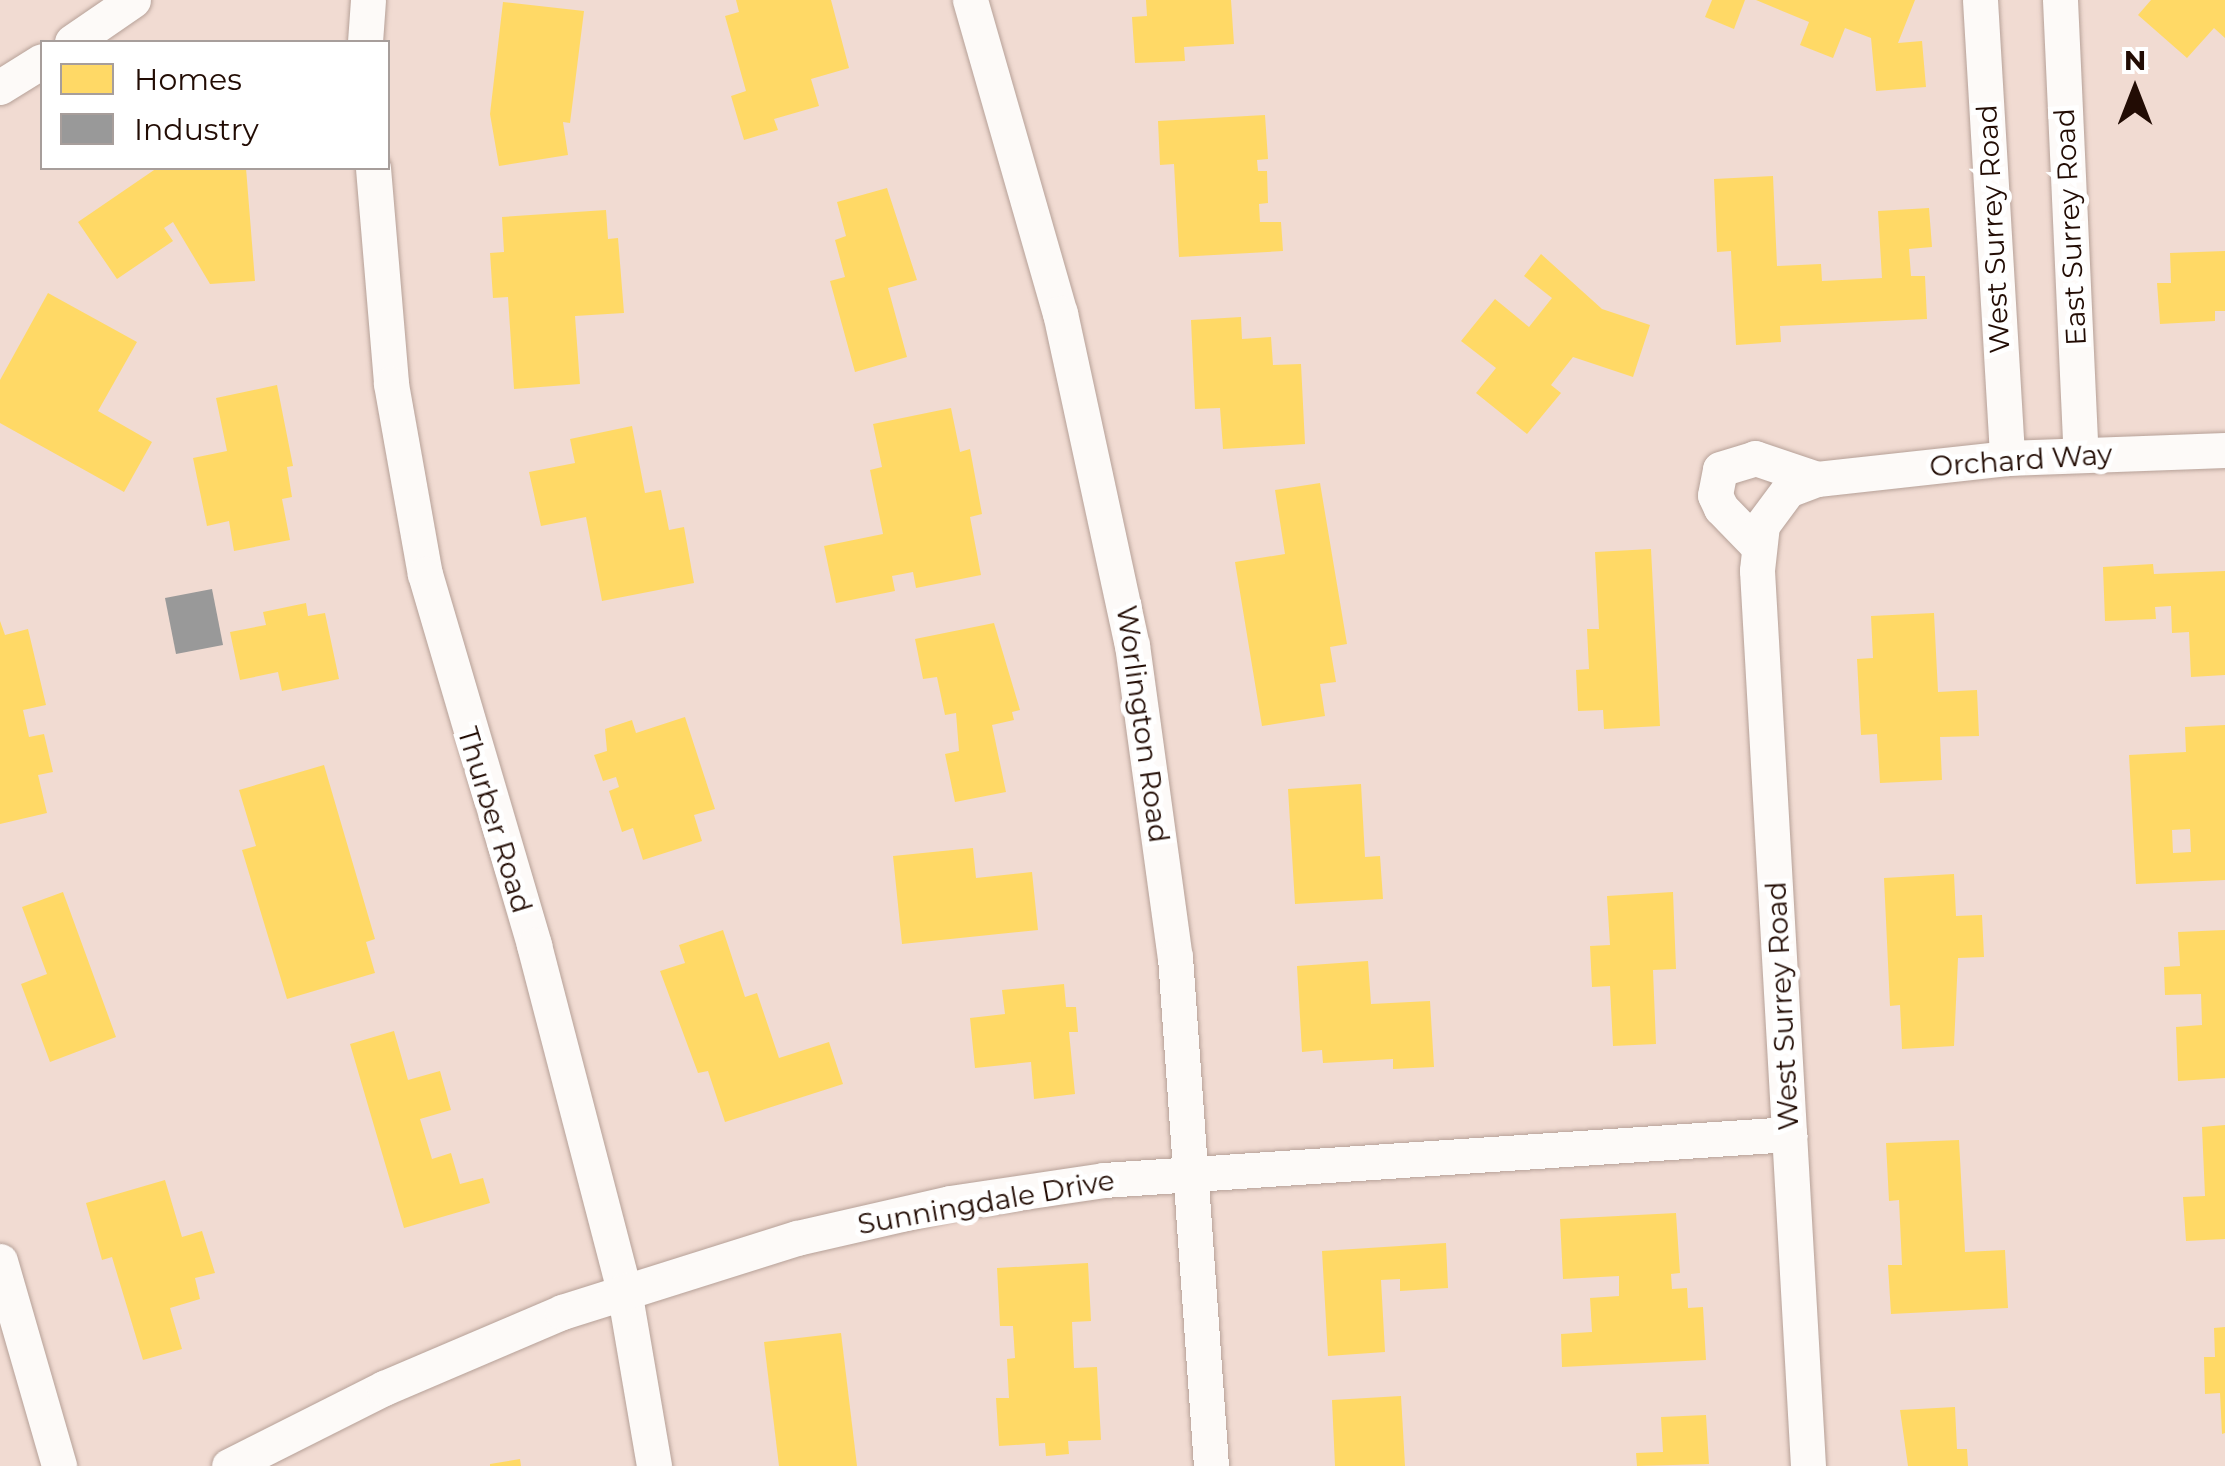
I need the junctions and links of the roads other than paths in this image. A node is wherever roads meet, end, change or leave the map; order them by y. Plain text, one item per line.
1 (133, 0) edge
2 (368, 0) edge
3 (970, 0) edge
4 (1980, 0) edge
5 (2060, 0) edge
6 (75, 40) edge
7 (365, 40) edge
8 (40, 62) edge
9 (0, 87) edge
10 (373, 170) edge
11 (2225, 450) edge
12 (2081, 454) junction
13 (2007, 458) junction
14 (1817, 479) junction
15 (1772, 504) joint
16 (1758, 546) junction
17 (1789, 1134) junction
18 (1196, 1172) junction
19 (0, 1261) edge
20 (624, 1290) junction
21 (59, 1466) edge
22 (229, 1466) edge
23 (654, 1466) edge
24 (1212, 1466) edge
25 (1808, 1466) edge

1 - 6 street
2 - 7 street
3 - 18 street, Worlington Road
4 - 13 street, West Surrey Road
5 - 12 street, East Surrey Road
8 - 9 street
10 - 20 street, Thurber Road
11 - 12 street, Orchard Way
12 - 13 street, Orchard Way
13 - 14 street, Orchard Way
14 - 15 street, Orchard Way
14 - 16 street, Orchard Way
15 - 16 street, West Surrey Road
16 - 17 street, West Surrey Road
17 - 18 street, Sunningdale Drive
17 - 25 street, West Surrey Road
18 - 20 street, Sunningdale Drive
18 - 24 street, Worlington Road
19 - 21 street
20 - 22 street, Sunningdale Drive
20 - 23 street, Thurber Road

